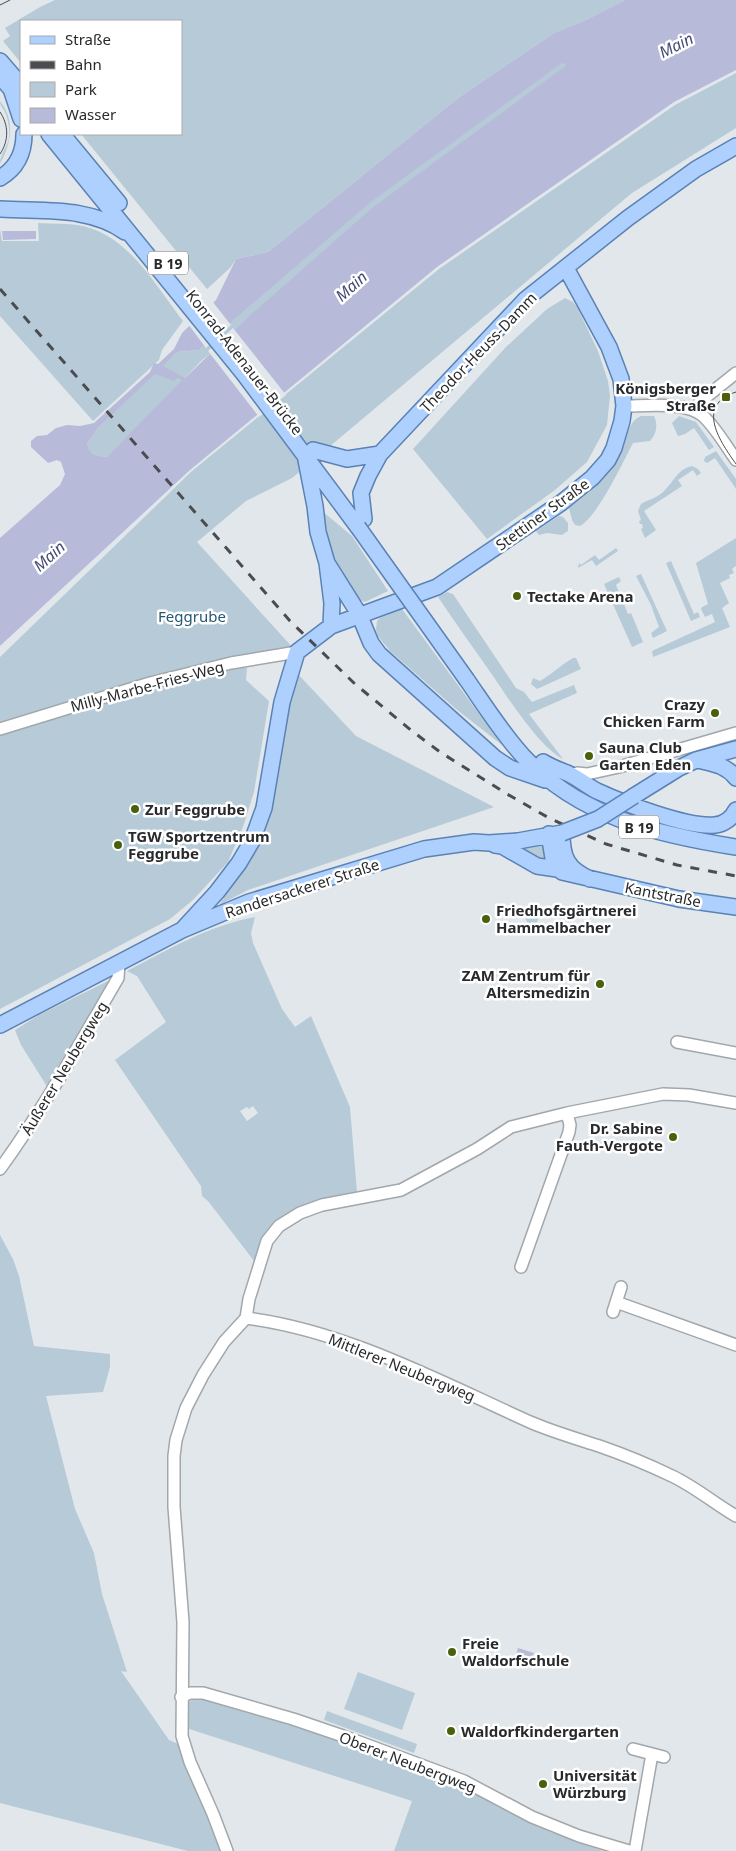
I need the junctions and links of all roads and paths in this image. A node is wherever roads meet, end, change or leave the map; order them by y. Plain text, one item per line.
1 (0, 61) edge
2 (0, 76) edge
3 (18, 92) edge
4 (20, 110) edge
5 (24, 135) edge
6 (50, 135) edge
7 (63, 135) edge
8 (736, 146) edge
9 (0, 178) edge
10 (0, 210) edge
11 (138, 242) junction
12 (566, 268) junction
13 (736, 373) edge
14 (624, 406) junction
15 (694, 410) junction
16 (309, 452) junction
17 (380, 454) junction
18 (736, 460) edge
19 (364, 519) junction
20 (327, 563) junction
21 (359, 614) junction
22 (331, 626) junction
23 (295, 656) junction
24 (470, 677) junction
25 (0, 728) edge
26 (736, 732) edge
27 (736, 750) edge
28 (696, 760) junction
29 (543, 762) junction
30 (572, 773) junction
31 (736, 778) edge
32 (552, 782) junction
33 (736, 810) edge
34 (555, 833) junction
35 (736, 838) edge
36 (483, 842) junction
37 (736, 847) edge
38 (557, 868) junction
39 (590, 879) junction
40 (736, 907) edge
41 (182, 930) junction
42 (119, 963) junction
43 (0, 1025) edge
44 (677, 1042) dead end
45 (736, 1054) edge
46 (736, 1102) edge
47 (567, 1113) junction
48 (0, 1169) edge
49 (521, 1267) dead end
50 (621, 1287) dead end
51 (246, 1318) junction
52 (736, 1345) edge
53 (736, 1516) edge
54 (181, 1697) junction
55 (633, 1749) dead end
56 (652, 1754) junction
57 (664, 1757) dead end
58 (227, 1851) edge
59 (629, 1851) edge
60 (635, 1851) edge

1 - 3 main road
2 - 3 main road
3 - 4 main road
5 - 9 main road
6 - 11 main road, B 19
7 - 16 main road, Konrad-Adenauer-Brücke / B 19
8 - 12 main road, Theodor-Heuss-Damm
10 - 11 main road
11 - 16 main road, Konrad-Adenauer-Brücke / B 19
12 - 14 main road, Stettiner Straße
12 - 17 main road, Theodor-Heuss-Damm
13 - 15 street
14 - 15 street
14 - 21 main road, Stettiner Straße
15 - 18 street
16 - 17 main road
16 - 19 main road, B 19
16 - 20 main road
16 - 24 main road, B 19, bridge
17 - 19 main road, Theodor-Heuss-Damm
19 - 24 main road, B 19
20 - 21 main road
20 - 22 main road
21 - 22 main road, Stettiner Straße
21 - 32 main road
22 - 23 main road, Stettiner Straße
23 - 25 street, Milly-Marbe-Fries-Weg
23 - 41 main road
24 - 29 main road, B 19
24 - 32 main road, B 19
26 - 30 street
27 - 28 main road, Randersackerer Straße
28 - 31 main road
28 - 34 main road, Randersackerer Straße, bridge
29 - 30 main road
29 - 35 main road, B 19
30 - 33 main road
32 - 37 main road, B 19
34 - 36 main road, Randersackerer Straße
34 - 38 main road
34 - 39 main road, Kantstraße
36 - 38 main road, Kantstraße
36 - 41 main road, Randersackerer Straße
38 - 39 main road, Kantstraße
39 - 40 main road, Kantstraße
41 - 42 main road, Randersackerer Straße
42 - 43 main road, Randersackerer Straße
42 - 48 street, Äußerer Neubergweg
44 - 45 street
46 - 47 street
47 - 49 street
47 - 51 street
50 - 52 street
51 - 53 street, Mittlerer Neubergweg
51 - 54 street
54 - 58 street
54 - 59 street, Oberer Neubergweg
55 - 56 street
56 - 57 street
56 - 60 street

